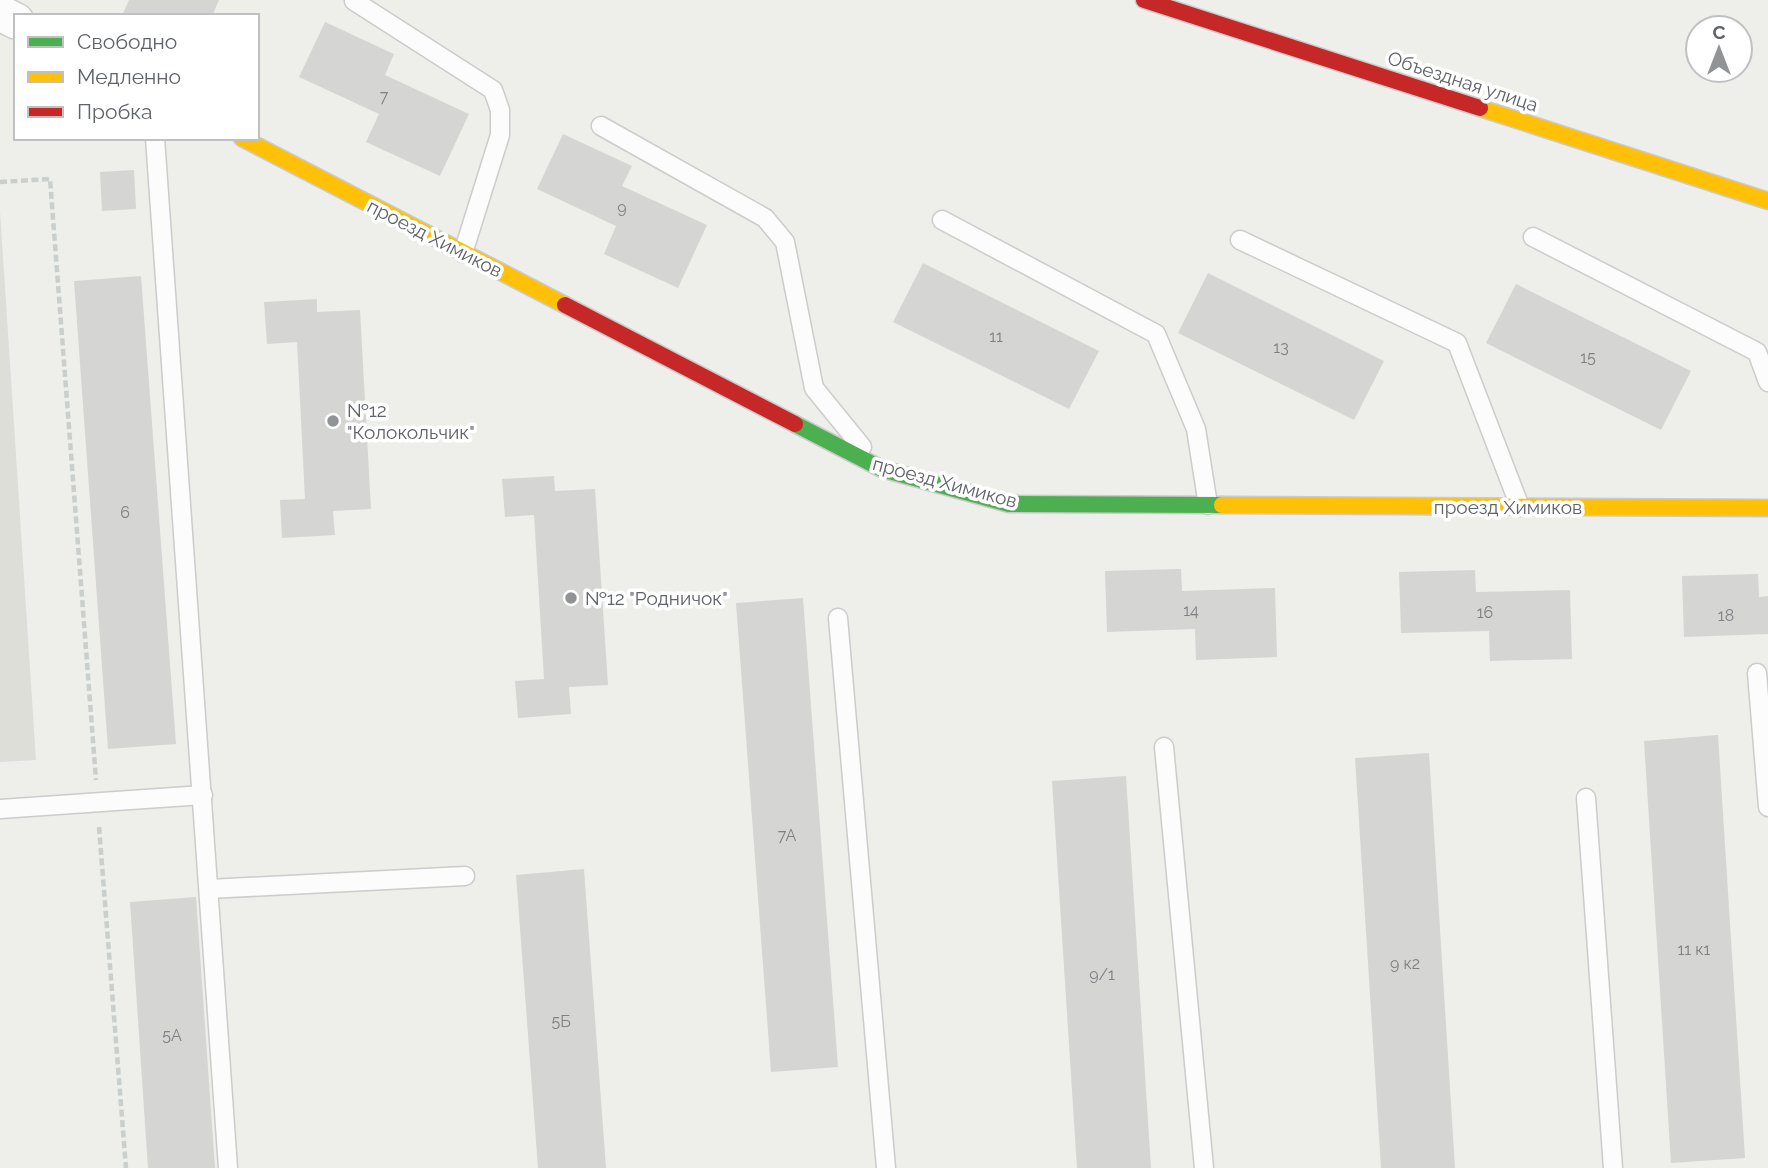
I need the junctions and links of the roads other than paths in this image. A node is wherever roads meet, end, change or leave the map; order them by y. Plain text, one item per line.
1 (1144, 0) edge
2 (354, 1) edge
3 (601, 126) dead end
4 (155, 140) edge
5 (246, 140) edge
6 (1768, 201) edge
7 (942, 220) dead end
8 (1533, 237) dead end
9 (1240, 240) dead end
10 (463, 253) junction
11 (1768, 382) edge
12 (881, 469) junction
13 (1208, 505) junction
14 (1520, 507) junction
15 (1768, 508) edge
16 (838, 618) dead end
17 (1757, 673) dead end
18 (1164, 747) dead end
19 (203, 795) junction
20 (1586, 798) dead end
21 (1768, 807) edge
22 (0, 809) edge
23 (465, 876) dead end
24 (209, 889) junction
25 (228, 1168) edge
26 (886, 1168) edge
27 (1204, 1168) edge
28 (1614, 1168) edge

1 - 6 street, Объездная улица
2 - 10 lane
3 - 12 lane
4 - 19 lane
5 - 10 street, проезд Химиков
7 - 13 lane
8 - 11 lane
9 - 14 lane
10 - 12 street, проезд Химиков
12 - 13 street, проезд Химиков
13 - 14 street, проезд Химиков
14 - 15 street, проезд Химиков
16 - 26 lane
17 - 21 lane
18 - 27 lane
19 - 22 lane
19 - 24 lane
20 - 28 lane
23 - 24 lane
24 - 25 lane

